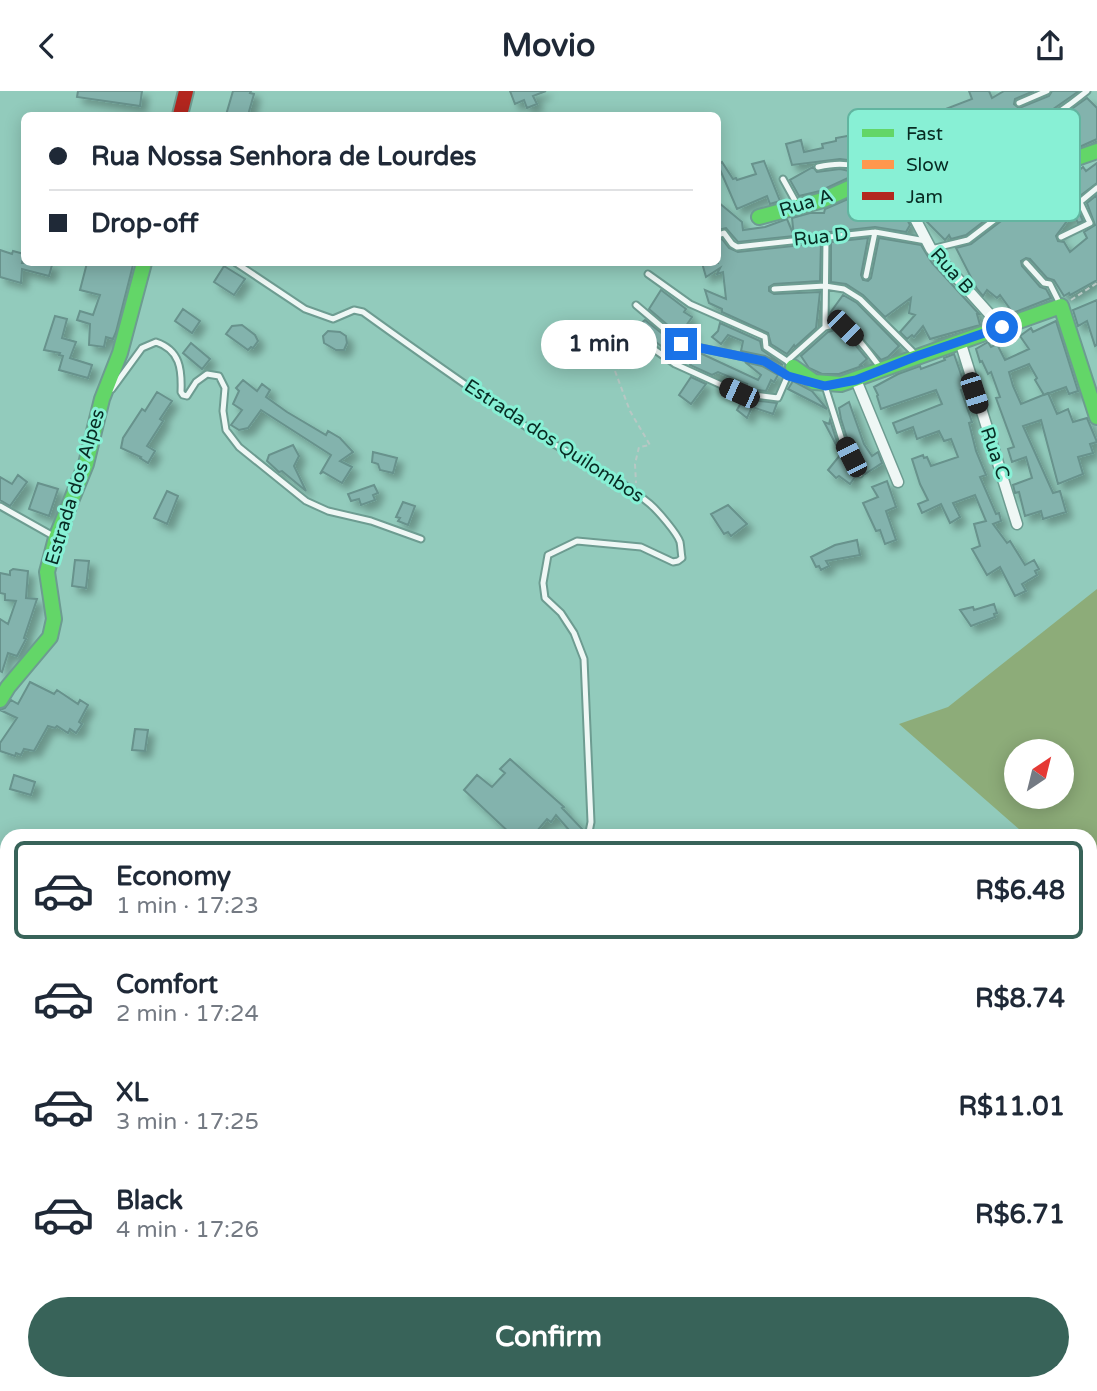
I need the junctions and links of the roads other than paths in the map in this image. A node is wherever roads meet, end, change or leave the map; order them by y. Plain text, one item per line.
1 (186, 91) edge
2 (1047, 91) edge
3 (1087, 91) edge
4 (1019, 103) dead end
5 (1061, 109) edge
6 (181, 112) edge
7 (1097, 151) edge
8 (1080, 157) edge
9 (848, 164) edge
10 (818, 167) dead end
11 (783, 179) dead end
12 (1097, 188) edge
13 (848, 189) edge
14 (798, 206) junction
15 (759, 217) dead end
16 (914, 221) edge
17 (993, 221) edge
18 (875, 232) junction
19 (721, 235) edge
20 (1061, 237) dead end
21 (826, 239) junction
22 (929, 245) junction
23 (1026, 263) dead end
24 (144, 266) edge
25 (240, 266) edge
26 (648, 274) dead end
27 (866, 276) dead end
28 (825, 286) junction
29 (774, 289) dead end
30 (636, 305) dead end
31 (1061, 306) junction
32 (825, 327) junction
33 (1002, 327) junction
34 (628, 331) dead end
35 (960, 341) junction
36 (917, 356) junction
37 (789, 368) junction
38 (882, 369) junction
39 (856, 380) junction
40 (825, 386) junction
41 (102, 399) junction
42 (1097, 417) edge
43 (860, 474) dead end
44 (898, 482) dead end
45 (0, 506) edge
46 (1017, 524) dead end
47 (56, 538) junction
48 (421, 538) dead end
49 (0, 700) edge
50 (590, 829) edge

1 - 6 street
2 - 4 lane
3 - 5 lane
7 - 8 street, Rua A
9 - 10 lane
11 - 14 lane
12 - 20 lane
13 - 14 street, Rua A
14 - 15 street, Rua A
16 - 22 street, Rua B
17 - 22 lane, Rua D
18 - 21 lane, Rua D
18 - 22 lane, Rua D
18 - 27 lane
19 - 21 lane, Rua D
21 - 28 lane
22 - 33 street, Rua B
23 - 31 lane
24 - 41 street, Estrada dos Alpes
25 - 50 lane, Estrada dos Quilombos
26 - 37 lane
28 - 29 lane
28 - 32 lane
28 - 36 lane
30 - 37 lane
31 - 33 street
31 - 42 street
32 - 37 lane
32 - 38 lane
33 - 35 street
34 - 37 lane
35 - 36 street
35 - 46 street, Rua C
36 - 38 street
37 - 40 street
38 - 39 street
39 - 40 street
39 - 44 street
40 - 43 lane
41 - 47 street, Estrada dos Alpes
41 - 48 lane
45 - 47 lane
47 - 49 street, Estrada dos Alpes

